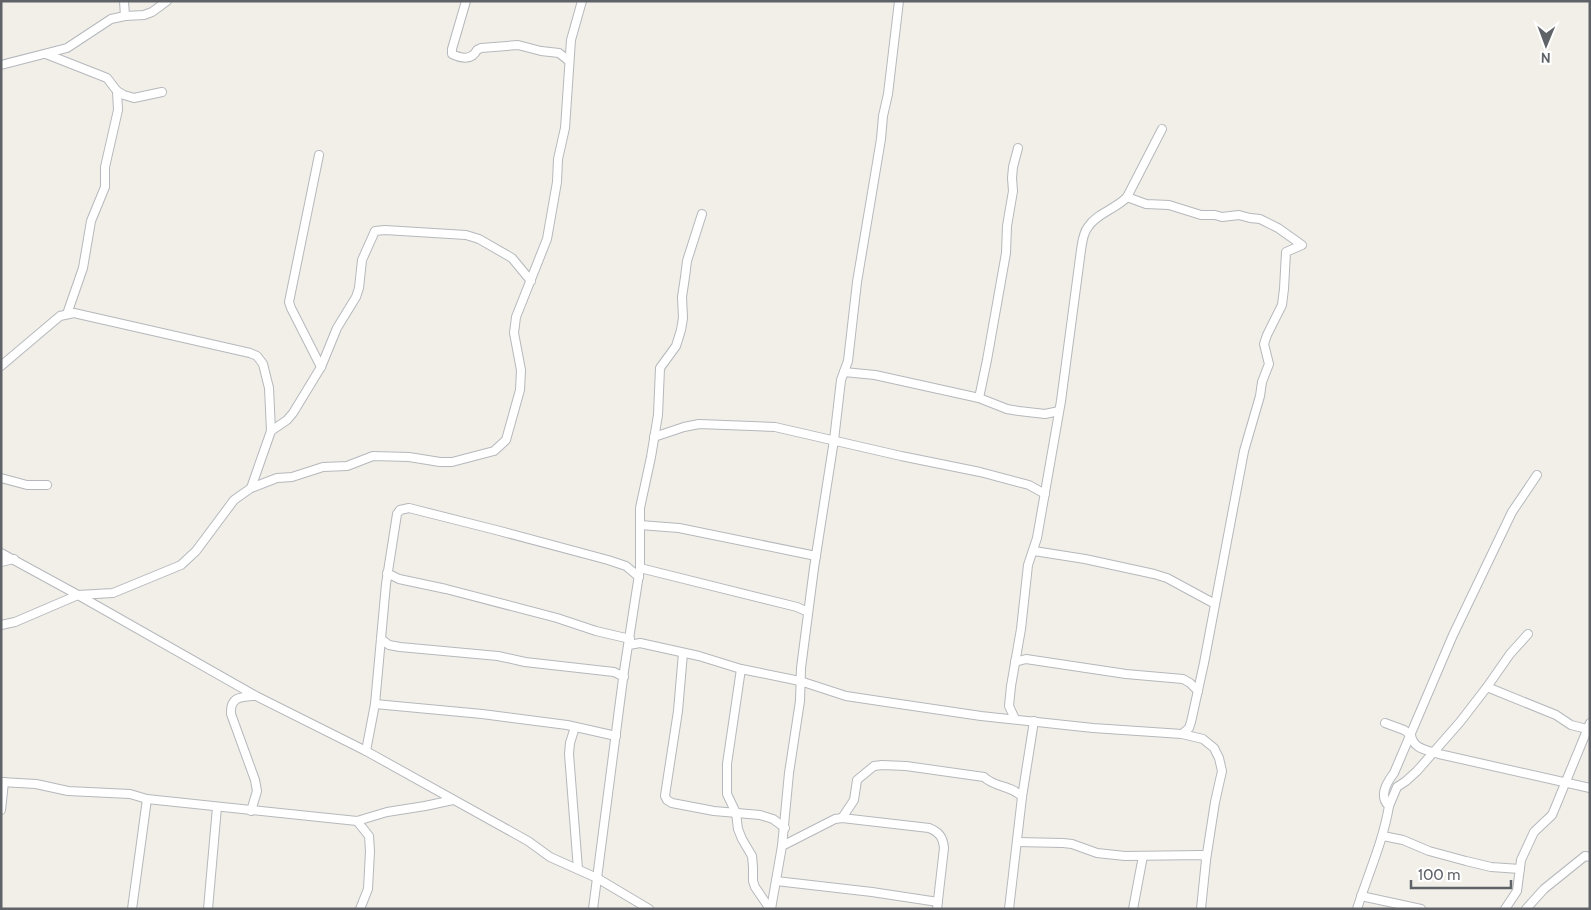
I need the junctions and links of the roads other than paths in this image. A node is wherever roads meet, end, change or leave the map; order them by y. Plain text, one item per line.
1 (124, 1) edge
2 (167, 1) edge
3 (466, 1) edge
4 (582, 1) edge
5 (899, 1) edge
6 (125, 16) junction
7 (46, 54) junction
8 (569, 61) junction
9 (1, 65) edge
10 (118, 91) junction
11 (162, 92) dead end
12 (1162, 130) dead end
13 (1018, 148) dead end
14 (319, 155) dead end
15 (1127, 197) junction
16 (702, 214) dead end
17 (531, 281) junction
18 (67, 314) junction
19 (1, 366) edge
20 (321, 366) junction
21 (844, 372) junction
22 (979, 398) junction
23 (1059, 411) junction
24 (272, 431) junction
25 (654, 437) junction
26 (834, 440) junction
27 (1537, 475) dead end
28 (1, 478) edge
29 (48, 485) dead end
30 (251, 488) junction
31 (1045, 494) junction
32 (640, 525) junction
33 (1034, 551) junction
34 (1, 553) edge
35 (816, 556) junction
36 (14, 559) junction
37 (1, 562) edge
38 (640, 568) junction
39 (387, 573) junction
40 (639, 577) junction
41 (399, 579) junction
42 (385, 586) junction
43 (78, 595) junction
44 (1216, 604) junction
45 (808, 612) junction
46 (1, 625) edge
47 (1528, 634) dead end
48 (381, 639) junction
49 (630, 639) junction
50 (640, 643) junction
51 (683, 653) junction
52 (1015, 662) junction
53 (625, 666) junction
54 (741, 669) junction
55 (614, 672) junction
56 (624, 677) junction
57 (800, 681) junction
58 (1487, 687) junction
59 (1198, 691) junction
60 (256, 696) junction
61 (375, 704) junction
62 (1009, 706) junction
63 (993, 717) junction
64 (1016, 719) junction
65 (1034, 721) junction
66 (1385, 723) dead end
67 (1589, 726) edge
68 (575, 727) junction
69 (1182, 734) junction
70 (1411, 735) junction
71 (616, 736) junction
72 (366, 751) junction
73 (1432, 752) junction
74 (3, 782) edge
75 (1566, 782) junction
76 (1590, 788) edge
77 (1022, 797) junction
78 (147, 799) junction
79 (453, 800) junction
80 (1389, 806) junction
81 (217, 807) junction
82 (1, 810) edge
83 (251, 810) junction
84 (736, 813) junction
85 (842, 818) junction
86 (357, 821) junction
87 (784, 828) junction
88 (1382, 836) junction
89 (1017, 842) junction
90 (782, 846) junction
91 (1143, 856) junction
92 (1590, 857) edge
93 (1206, 860) junction
94 (578, 869) junction
95 (1520, 870) junction
96 (597, 878) junction
97 (776, 881) junction
98 (1361, 896) junction
99 (938, 905) edge
100 (132, 909) edge
101 (208, 909) edge
102 (360, 909) edge
103 (593, 909) edge
104 (649, 909) edge
105 (771, 909) edge
106 (1009, 909) edge
107 (1133, 909) edge
108 (1201, 909) edge
109 (1357, 909) edge
110 (1421, 909) edge
111 (1505, 909) edge
112 (1526, 909) edge

1 - 6 street
2 - 6 street
3 - 8 street
4 - 8 street
5 - 21 street
6 - 7 street
7 - 9 street
7 - 10 street
8 - 17 street
10 - 11 street
10 - 18 street
12 - 15 street
13 - 22 street
14 - 20 street
15 - 23 street
15 - 44 street
16 - 25 street
17 - 20 street
17 - 30 street
18 - 19 street
18 - 24 street
20 - 24 street
21 - 22 street
21 - 26 street
22 - 23 street
23 - 31 street
24 - 30 street
25 - 26 street
25 - 32 street
26 - 31 street
26 - 35 street
27 - 70 street
28 - 29 street
30 - 43 street
31 - 33 street
32 - 35 street
32 - 38 street
33 - 44 street
33 - 52 street
34 - 36 street
35 - 45 street
36 - 37 street
36 - 43 street
38 - 40 street
38 - 45 street
39 - 40 street
39 - 41 street
39 - 42 street
40 - 49 street
41 - 42 street
41 - 49 street
42 - 48 street
43 - 46 street
43 - 60 street
44 - 59 street
45 - 57 street
47 - 58 street
48 - 55 street
48 - 61 street
49 - 50 street
49 - 50 street
49 - 53 street
50 - 51 street
51 - 54 street
51 - 84 street
52 - 59 street
52 - 62 street
53 - 55 street
53 - 56 street
54 - 57 street
54 - 84 street
55 - 56 street
56 - 71 street
57 - 63 street
57 - 87 street
58 - 67 street
58 - 73 street
59 - 69 street
60 - 72 street
60 - 83 street
61 - 68 street
61 - 72 street
62 - 63 street
62 - 64 street
63 - 64 street
64 - 65 street
65 - 69 street
65 - 77 street
66 - 70 street
67 - 75 street
68 - 71 street
68 - 94 street
69 - 93 street
70 - 73 street
70 - 80 street
71 - 96 street
72 - 79 street
73 - 75 street
73 - 80 street
74 - 78 street
74 - 82 street
75 - 76 street
75 - 95 street
77 - 85 street
77 - 89 street
78 - 81 street
78 - 100 street
79 - 86 street
79 - 94 street
80 - 88 street
81 - 83 street
81 - 101 street
83 - 86 street
84 - 87 street
84 - 105 street
85 - 90 street
85 - 99 street
86 - 102 street
87 - 90 street
88 - 95 street
88 - 98 street
89 - 91 street
89 - 106 street
90 - 97 street
91 - 93 street
91 - 107 street
92 - 112 street
93 - 108 street
94 - 96 street
95 - 111 street
96 - 103 street
96 - 104 street
97 - 99 street
97 - 105 street
98 - 109 street
98 - 110 street

